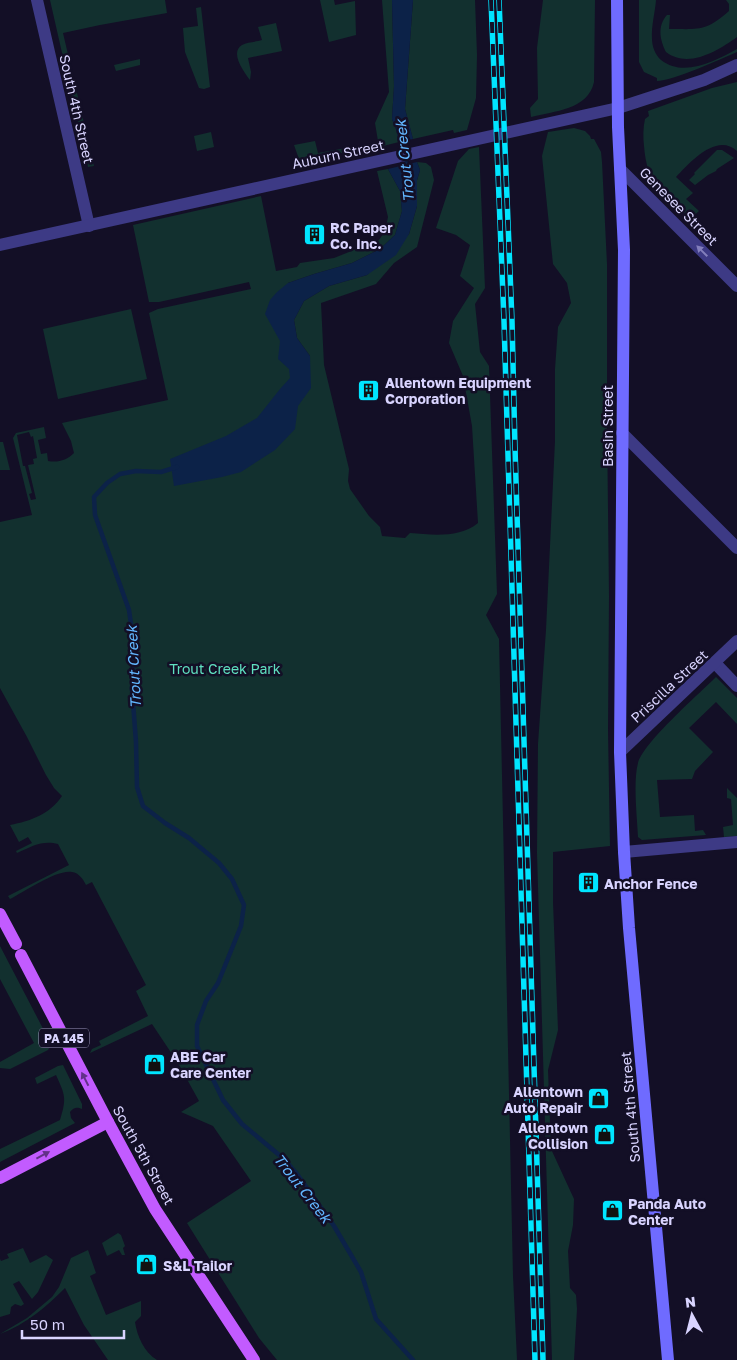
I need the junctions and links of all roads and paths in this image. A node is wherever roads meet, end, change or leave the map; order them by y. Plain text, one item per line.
1 (37, 0) edge
2 (616, 0) edge
3 (737, 65) edge
4 (618, 108) junction
5 (620, 169) junction
6 (89, 226) junction
7 (0, 245) edge
8 (737, 286) edge
9 (622, 433) junction
10 (737, 548) edge
11 (737, 641) edge
12 (715, 664) junction
13 (737, 686) edge
14 (620, 752) junction
15 (737, 842) edge
16 (624, 852) junction
17 (0, 914) edge
18 (108, 1122) junction
19 (0, 1178) edge
20 (252, 1360) edge
21 (668, 1360) edge

1 - 6 street, South 4th Street
2 - 4 main road, Basin Street
3 - 4 street, Auburn Street
4 - 5 main road, Basin Street
4 - 6 street, Auburn Street
8 -> 5 street, Genesee Street
5 - 9 main road, Basin Street
6 - 7 street, Auburn Street
9 - 10 street
9 - 14 main road, Basin Street
11 - 12 street, Priscilla Street
12 - 13 street
12 - 14 street, Priscilla Street
14 - 16 main road, Basin Street
15 - 16 street
16 - 21 main road, South 4th Street
18 -> 17 main road, South 5th Street / PA 145
19 -> 18 main road
18 - 20 main road, South 5th Street / PA 145

